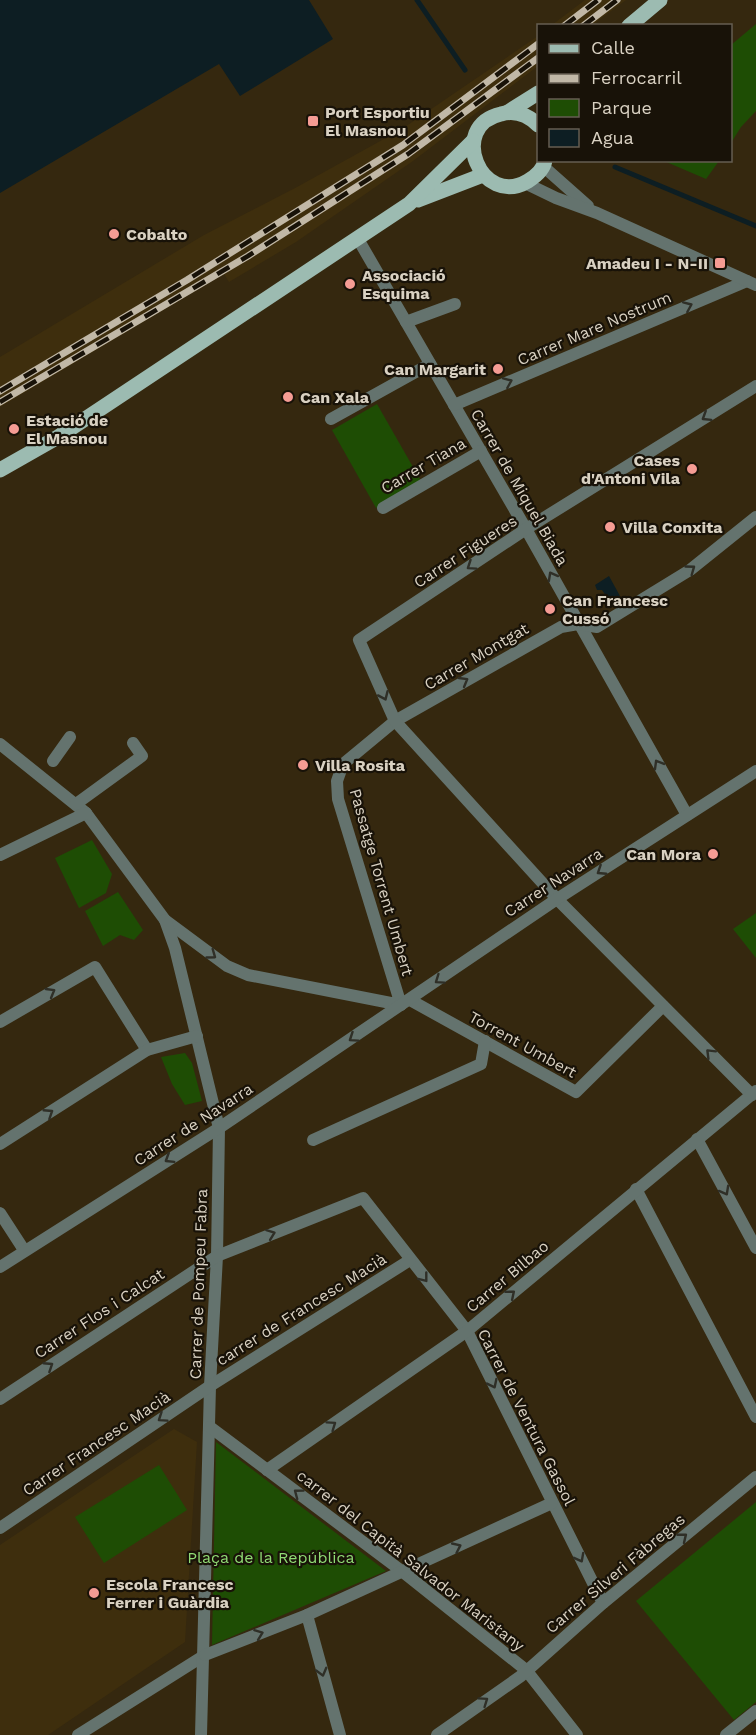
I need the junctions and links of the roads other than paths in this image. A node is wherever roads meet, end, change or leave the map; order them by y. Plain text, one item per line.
1 (660, 0) edge
2 (630, 24) edge
3 (537, 94) edge
4 (508, 112) junction
5 (537, 124) edge
6 (473, 141) junction
7 (545, 164) edge
8 (483, 175) junction
9 (525, 183) junction
10 (409, 204) junction
11 (593, 211) junction
12 (358, 239) junction
13 (751, 283) edge
14 (455, 304) dead end
15 (406, 322) junction
16 (430, 364) junction
17 (756, 386) edge
18 (454, 405) junction
19 (331, 418) dead end
20 (481, 451) junction
21 (0, 470) edge
22 (383, 508) dead end
23 (756, 517) edge
24 (526, 530) junction
25 (578, 624) junction
26 (395, 721) junction
27 (70, 737) dead end
28 (133, 743) dead end
29 (2, 751) edge
30 (53, 761) dead end
31 (756, 771) edge
32 (76, 804) junction
33 (86, 813) junction
34 (687, 815) junction
35 (0, 855) edge
36 (557, 899) junction
37 (165, 920) junction
38 (406, 1002) junction
39 (663, 1006) junction
40 (0, 1022) edge
41 (196, 1036) junction
42 (485, 1041) junction
43 (147, 1050) junction
44 (754, 1093) edge
45 (219, 1128) junction
46 (697, 1139) junction
47 (313, 1140) dead end
48 (0, 1144) edge
49 (636, 1189) junction
50 (363, 1198) joint
51 (0, 1213) edge
52 (756, 1248) edge
53 (24, 1250) junction
54 (217, 1256) junction
55 (410, 1260) junction
56 (0, 1267) edge
57 (467, 1331) junction
58 (210, 1386) junction
59 (0, 1399) edge
60 (756, 1418) edge
61 (210, 1427) junction
62 (267, 1470) junction
63 (756, 1477) edge
64 (552, 1503) junction
65 (0, 1528) edge
66 (403, 1572) junction
67 (603, 1603) junction
68 (307, 1615) junction
69 (205, 1655) junction
70 (526, 1670) junction
71 (756, 1711) edge
72 (78, 1735) edge
73 (201, 1735) edge
74 (340, 1735) edge
75 (436, 1735) edge
76 (577, 1735) edge
77 (726, 1735) edge

1 - 2 main road
3 - 4 main road
4 - 5 main road
4 - 6 main road
6 - 8 main road
6 - 10 main road
7 - 9 main road
7 - 11 street
8 - 9 main road
8 - 10 main road
9 - 11 street
10 - 12 main road
11 - 13 street
12 - 15 street, Carrer de Miquel Biada
12 - 21 main road
18 -> 13 street, Carrer Mare Nostrum
14 - 15 street
15 - 16 street, Carrer de Miquel Biada
16 - 18 street, Carrer de Miquel Biada
16 - 19 street
17 -> 24 street, Carrer Figueres
18 - 20 street, Carrer de Miquel Biada
20 - 22 street, Carrer Tiana
20 - 24 street, Carrer de Miquel Biada
25 -> 23 street, Carrer Montgat
25 -> 24 street, Carrer de Miquel Biada
24 -> 26 street, Carrer Figueres
26 -> 25 street, Carrer Montgat
34 -> 25 street, Carrer de Miquel Biada
26 - 36 street
26 - 38 street, Passatge Torrent Umbert
27 - 30 street
28 - 32 street
29 - 32 street
31 - 34 street, Carrer Navarra
32 - 33 street
33 - 35 street
33 - 37 street
34 -> 36 street, Carrer Navarra
36 -> 38 street, Carrer Navarra
36 - 39 street
37 -> 38 street, Torrent Umbert
37 - 41 street, Carrer de Pompeu Fabra
38 - 42 street, Torrent Umbert
38 -> 45 street, Carrer de Navarra
39 - 42 street, Torrent Umbert
44 -> 39 street
40 -> 43 street
41 - 43 street
41 - 45 street, Carrer de Pompeu Fabra
42 - 47 street
48 -> 43 street
44 - 46 street, Carrer Bilbao
45 -> 53 street, Carrer de Navarra
45 - 54 street, Carrer de Pompeu Fabra
46 - 49 street, Carrer Bilbao
46 -> 52 street
57 -> 49 street, Carrer Bilbao
49 - 60 street
54 -> 50 street, Carrer Flos i Calcat
50 - 55 street, Carrer de Ventura Gassol
51 - 53 street
53 - 56 street, Carrer de Navarra
54 - 58 street, Carrer de Pompeu Fabra
59 -> 54 street, Carrer Flos i Calcat
55 -> 57 street, Carrer de Ventura Gassol
55 - 58 street, carrer de Francesc Macià
62 -> 57 street, Carrer Bilbao
57 -> 64 street, Carrer de Ventura Gassol
58 - 61 street, Carrer de Pompeu Fabra
58 -> 65 street, Carrer Francesc Macià
61 - 62 street, carrer del Capità Salvador Maristany
61 - 69 street, Carrer de Pompeu Fabra
66 -> 62 street, carrer del Capità Salvador Maristany
67 -> 63 street, Carrer Silveri Fàbregas
66 -> 64 street
64 -> 67 street, Carrer de Ventura Gassol
66 - 68 street
66 - 70 street, carrer del Capità Salvador Maristany
67 - 70 street, Carrer Silveri Fàbregas
69 -> 68 street
68 -> 74 street
69 - 72 street
69 - 73 street, Carrer de Pompeu Fabra
75 -> 70 street, Carrer Silveri Fàbregas
70 - 76 street, carrer del Capità Salvador Maristany
71 - 77 street

